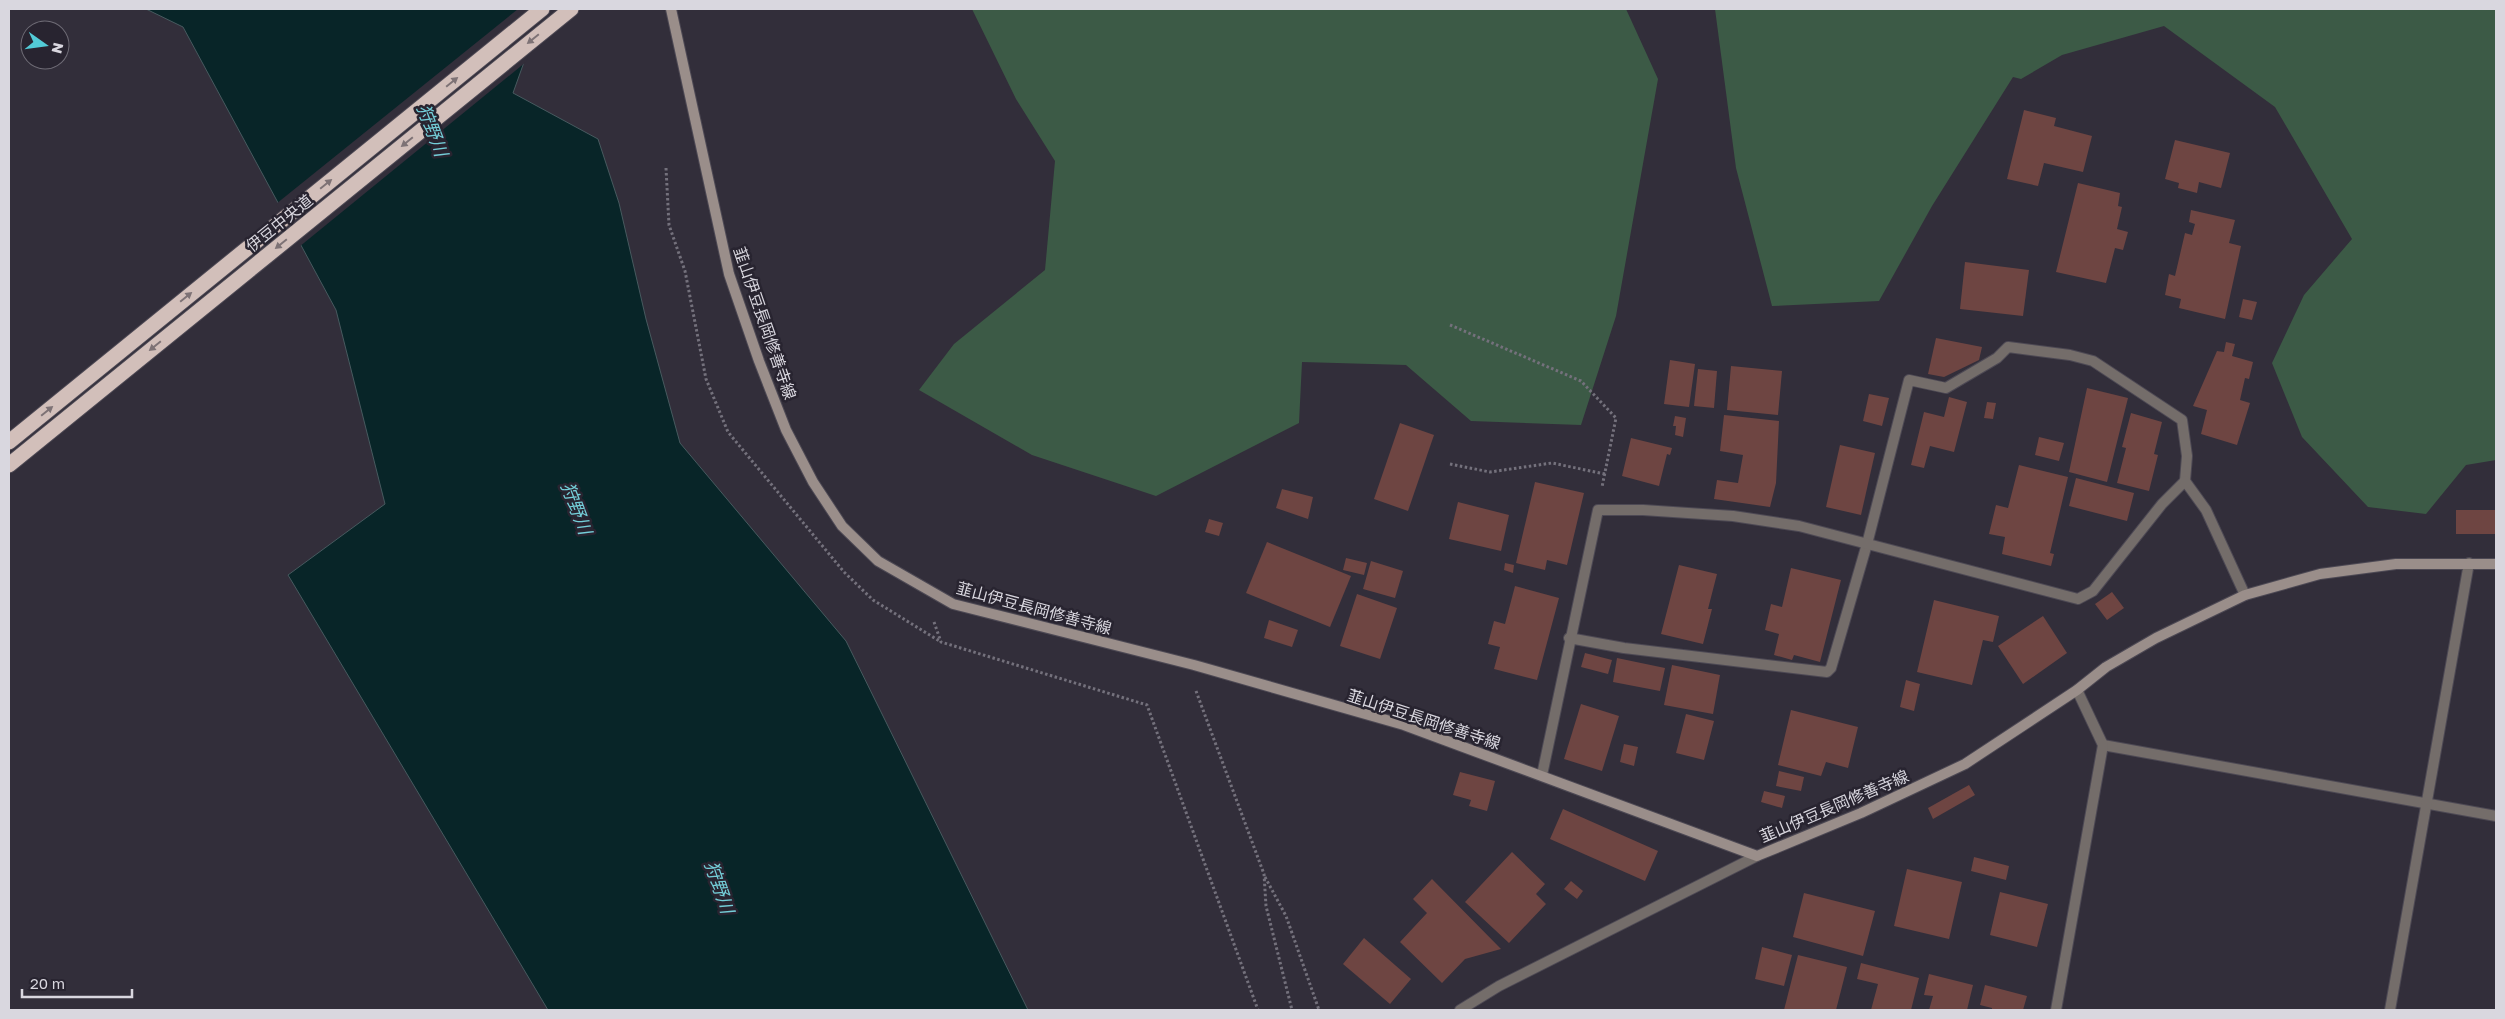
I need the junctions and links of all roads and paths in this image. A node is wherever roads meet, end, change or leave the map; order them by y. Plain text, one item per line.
1 (542, 9) edge
2 (571, 9) edge
3 (670, 9) edge
4 (1450, 325) dead end
5 (9, 442) edge
6 (1450, 464) dead end
7 (9, 465) edge
8 (1605, 474) junction
9 (2185, 481) junction
10 (1598, 510) junction
11 (1867, 544) junction
12 (2468, 563) junction
13 (2496, 564) edge
14 (2245, 595) junction
15 (934, 622) dead end
16 (1570, 638) junction
17 (1194, 665) junction
18 (2077, 690) junction
19 (2103, 745) junction
20 (1542, 775) junction
21 (2425, 803) junction
22 (2496, 816) edge
23 (1757, 856) junction
24 (1264, 874) junction
25 (1258, 1010) edge
26 (1292, 1010) edge
27 (1319, 1010) edge
28 (1460, 1010) edge
29 (2056, 1010) edge
30 (2390, 1010) edge

5 -> 1 highway, 伊豆中央道
2 -> 7 highway, 伊豆中央道
3 - 17 main road, 韮山伊豆長岡修善寺線
4 - 8 path
6 - 8 path
8 - 10 path
9 - 11 street
9 - 11 street
9 - 14 street
10 - 11 street
10 - 16 street
11 - 16 street
12 - 13 main road, 韮山伊豆長岡修善寺線
12 - 14 main road, 韮山伊豆長岡修善寺線
12 - 21 street
14 - 18 main road, 韮山伊豆長岡修善寺線
15 - 25 path
16 - 20 street
17 - 20 main road, 韮山伊豆長岡修善寺線
17 - 24 path
18 - 19 street
18 - 23 main road, 韮山伊豆長岡修善寺線
19 - 21 street
19 - 29 street
20 - 23 main road, 韮山伊豆長岡修善寺線
21 - 22 street
21 - 30 street
23 - 28 street
24 - 26 path
24 - 27 path

